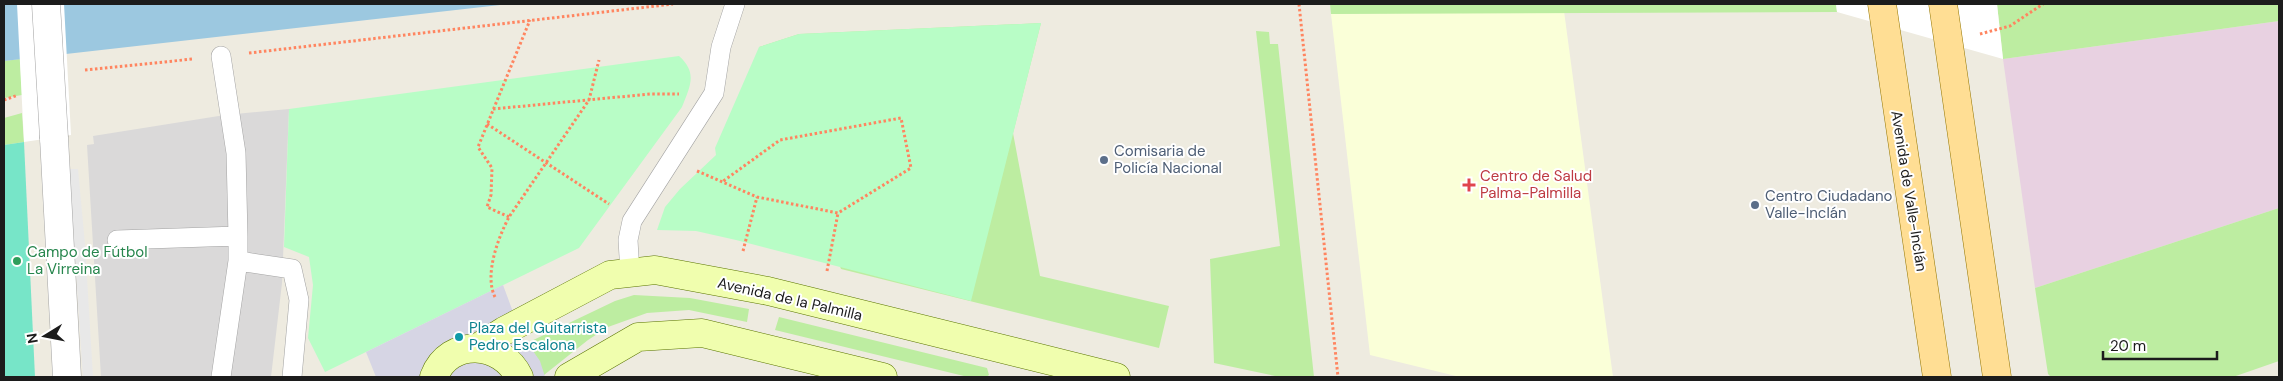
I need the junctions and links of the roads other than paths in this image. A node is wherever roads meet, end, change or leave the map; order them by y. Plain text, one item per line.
1 (46, 4) edge
2 (734, 4) edge
3 (1943, 4) edge
4 (1883, 15) edge
5 (221, 56) road end
6 (238, 236) junction
7 (117, 240) dead end
8 (238, 261) junction
9 (630, 273) junction
10 (477, 348) junction
11 (67, 377) edge
12 (221, 377) edge
13 (292, 377) edge
14 (434, 377) edge
15 (519, 377) edge
16 (569, 377) edge
17 (882, 377) edge
18 (1116, 377) edge
19 (1937, 377) edge
20 (1997, 377) edge

1 - 11 street, bridge
2 - 9 lane
3 - 20 main road
4 - 19 main road, Avenida de Valle-Inclán
5 - 6 lane
6 - 7 lane
6 - 8 lane
8 - 12 lane
8 - 13 lane
9 - 10 main road, Avenida de la Palmilla
9 - 18 main road, Avenida de la Palmilla
10 - 14 main road
10 - 15 main road
16 - 17 main road

